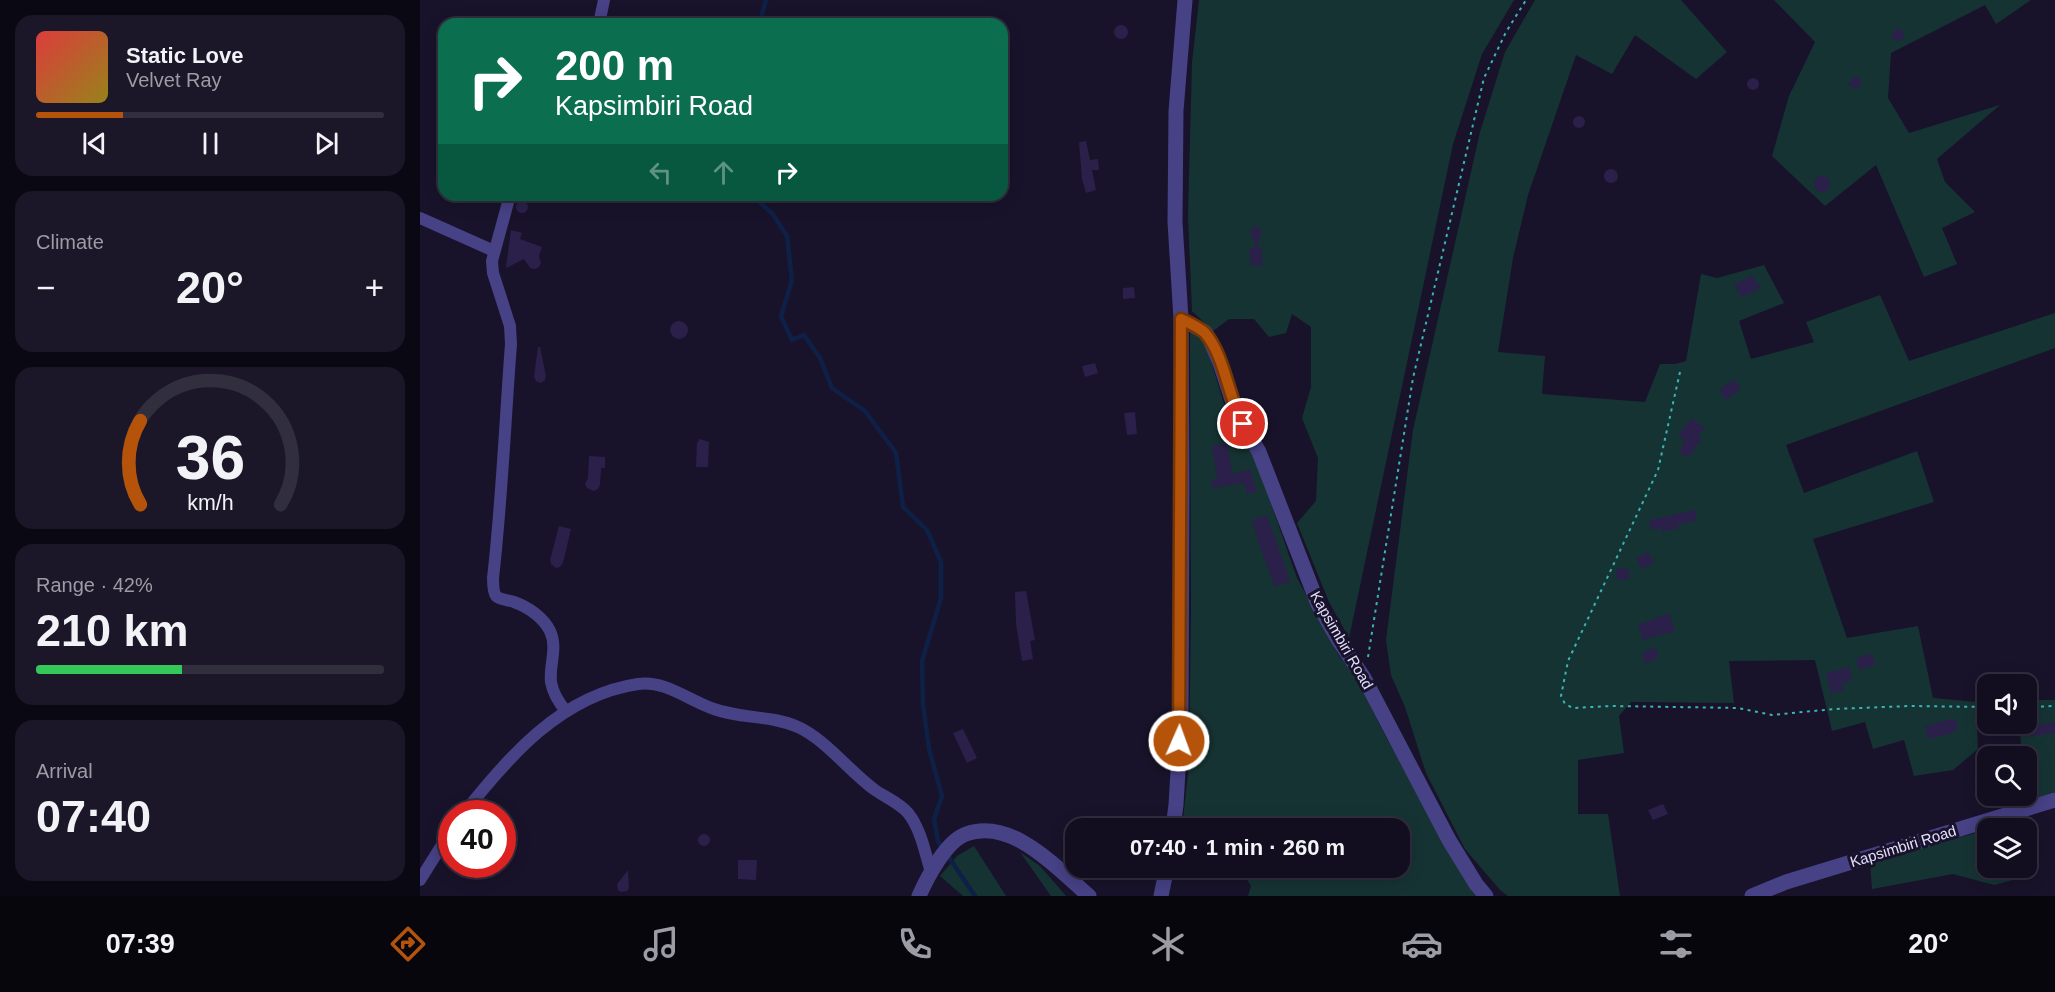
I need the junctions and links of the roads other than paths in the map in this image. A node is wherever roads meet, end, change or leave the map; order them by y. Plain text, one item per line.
1 (604, 0) edge
2 (1185, 0) edge
3 (600, 18) edge
4 (508, 201) edge
5 (420, 218) edge
6 (494, 251) junction
7 (1181, 319) junction
8 (566, 711) junction
9 (475, 800) edge
10 (2055, 800) edge
11 (1174, 818) edge
12 (438, 851) edge
13 (935, 866) junction
14 (1165, 878) edge
15 (420, 880) edge
16 (919, 896) edge
17 (1089, 896) edge
18 (1161, 896) edge
19 (1486, 896) edge
20 (1752, 896) edge

1 - 3 street
2 - 7 street
4 - 6 street
5 - 6 street
6 - 8 street
7 - 11 street
7 - 19 street, Kapsimbiri Road
8 - 9 street
8 - 13 street
10 - 20 street, Kapsimbiri Road
12 - 15 street
13 - 16 street
13 - 17 street
14 - 18 street

